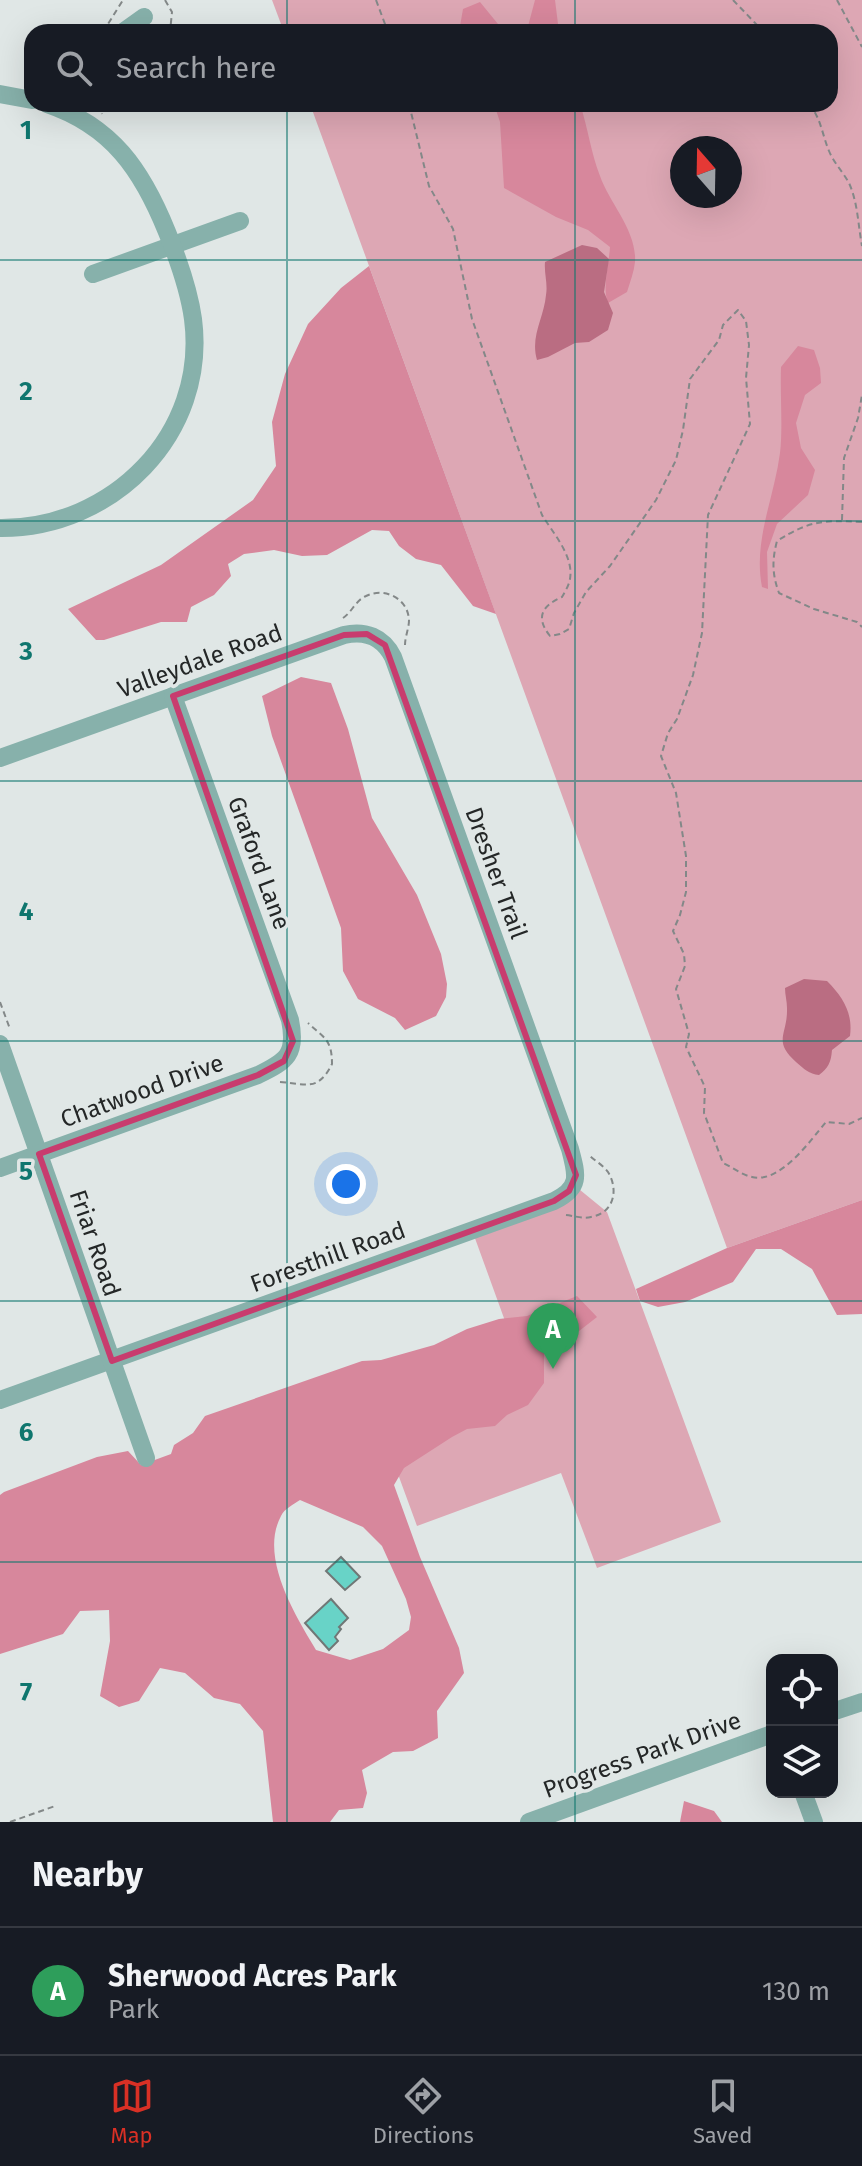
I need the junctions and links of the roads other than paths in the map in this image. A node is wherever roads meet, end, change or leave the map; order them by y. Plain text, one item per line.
1 (144, 17) dead end
2 (134, 24) edge
3 (0, 94) edge
4 (24, 98) edge
5 (80, 112) edge
6 (240, 221) dead end
7 (172, 245) junction
8 (93, 274) dead end
9 (0, 528) edge
10 (403, 665) joint
11 (173, 696) junction
12 (0, 758) edge
13 (0, 1044) edge
14 (292, 1048) joint
15 (549, 1090) joint
16 (39, 1154) junction
17 (0, 1168) edge
18 (112, 1361) junction
19 (0, 1400) edge
20 (146, 1458) dead end
21 (862, 1702) edge
22 (838, 1710) edge
23 (766, 1736) edge
24 (805, 1798) edge
25 (529, 1822) edge
26 (814, 1822) edge

1 - 2 street
3 - 4 street
5 - 7 street
6 - 7 street
7 - 8 street
7 - 9 street
10 - 11 street, Valleydale Road
10 - 15 street, Dresher Trail
11 - 12 street, Valleydale Road
11 - 14 street, Graford Lane
13 - 16 street, Friar Road
14 - 16 street, Chatwood Drive
15 - 18 street, Foresthill Road
16 - 17 street, Chatwood Drive
16 - 18 street, Friar Road
18 - 19 street, Foresthill Road
18 - 20 street, Friar Road
21 - 22 street
23 - 25 street, Progress Park Drive
24 - 26 street

